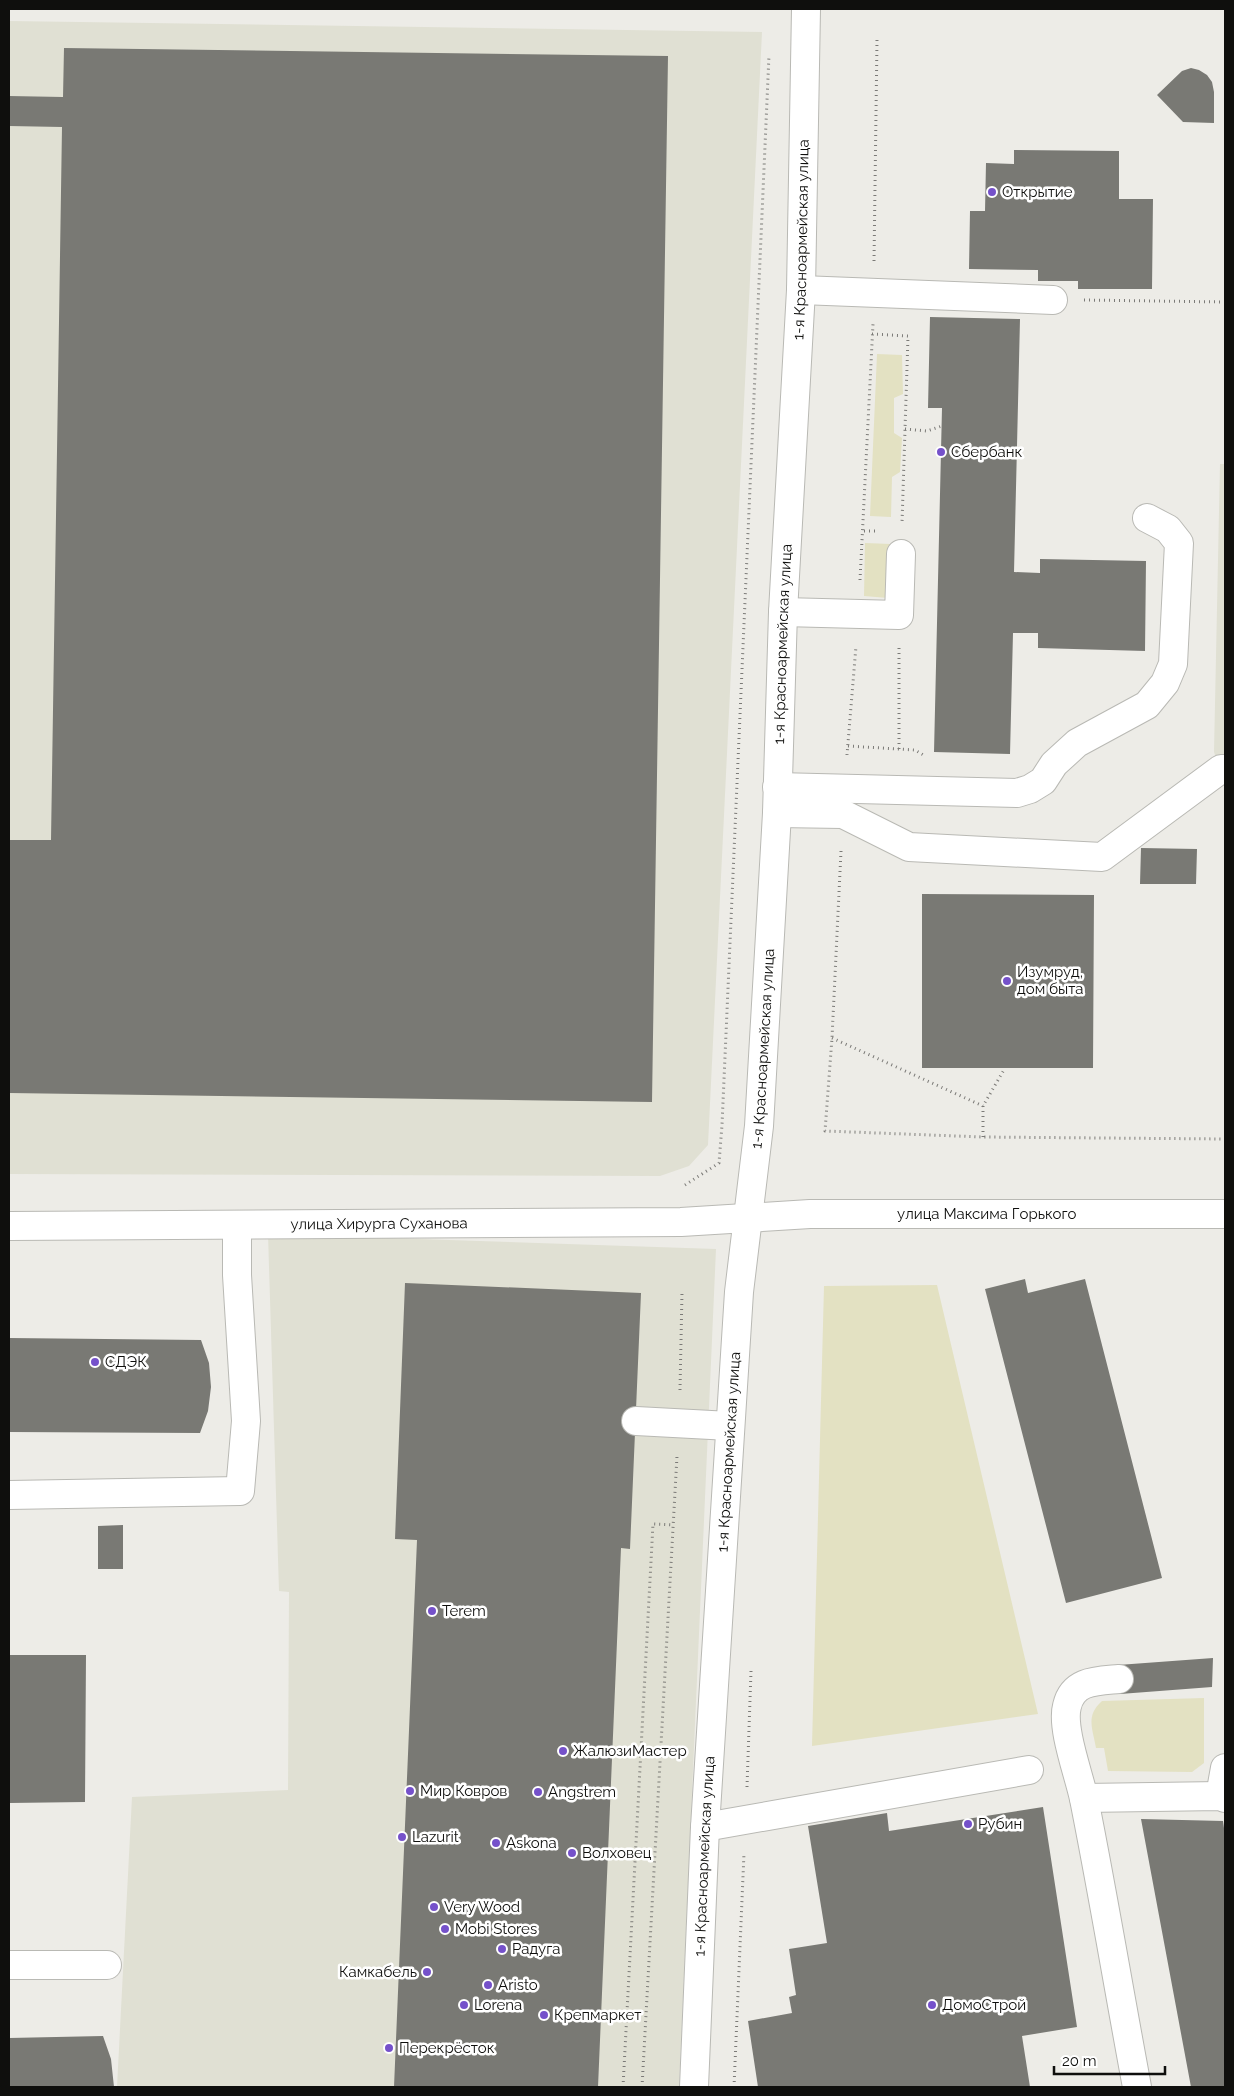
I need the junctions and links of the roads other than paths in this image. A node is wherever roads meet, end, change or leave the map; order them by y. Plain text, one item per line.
1 (806, 9) edge
2 (802, 290) junction
3 (1053, 300) road end
4 (1147, 518) dead end
5 (901, 554) road end
6 (783, 612) junction
7 (1225, 769) edge
8 (777, 800) junction
9 (1225, 1214) edge
10 (748, 1217) junction
11 (237, 1225) junction
12 (9, 1226) edge
13 (636, 1421) dead end
14 (730, 1426) junction
15 (9, 1495) edge
16 (1119, 1679) dead end
17 (1225, 1768) edge
18 (1029, 1770) dead end
19 (1222, 1797) edge
20 (1084, 1798) junction
21 (705, 1826) junction
22 (107, 1964) dead end
23 (9, 1965) edge
24 (694, 2087) edge
25 (1137, 2087) edge

1 - 2 street, 1-я Красноармейская улица
2 - 3 street
2 - 6 street, 1-я Красноармейская улица
4 - 8 street
5 - 6 street
6 - 8 street, 1-я Красноармейская улица
7 - 8 street
8 - 10 street, 1-я Красноармейская улица
9 - 10 street, улица Максима Горького
10 - 11 street, улица Хирурга Суханова
10 - 14 street, 1-я Красноармейская улица
11 - 12 street, улица Хирурга Суханова
11 - 15 street
13 - 14 street
14 - 21 street, 1-я Красноармейская улица
16 - 20 street
17 - 19 street
18 - 21 street
19 - 20 street
20 - 25 street
21 - 24 street, 1-я Красноармейская улица
22 - 23 street

